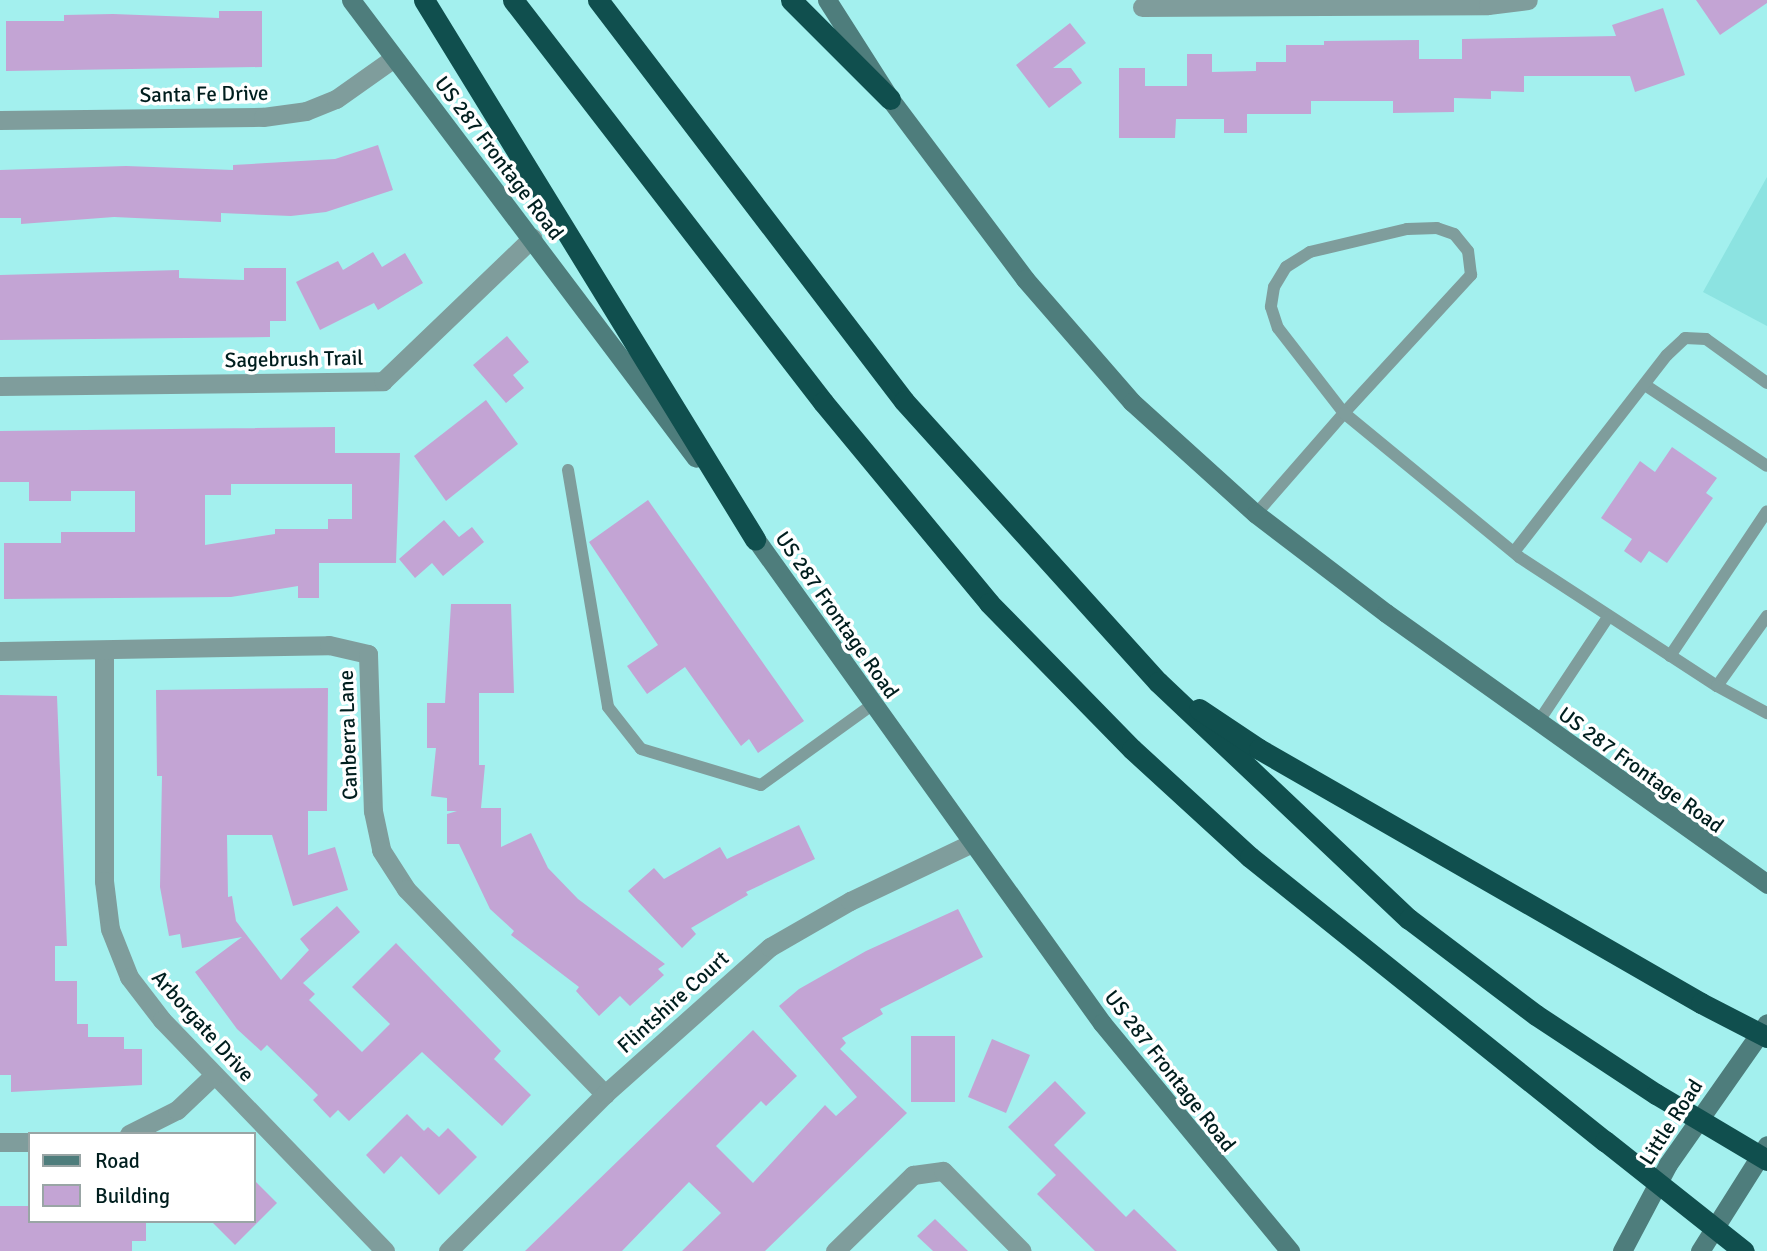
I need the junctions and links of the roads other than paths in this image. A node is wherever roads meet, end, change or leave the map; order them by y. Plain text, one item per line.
1 (351, 0) edge
2 (424, 0) edge
3 (513, 0) edge
4 (597, 0) edge
5 (791, 0) edge
6 (827, 0) edge
7 (1528, 0) edge
8 (1142, 7) dead end
9 (394, 58) junction
10 (890, 99) junction
11 (0, 120) edge
12 (533, 238) junction
13 (1767, 383) edge
14 (1645, 385) junction
15 (0, 386) edge
16 (1344, 413) junction
17 (1767, 466) edge
18 (568, 470) dead end
19 (1767, 510) edge
20 (1256, 514) junction
21 (755, 538) junction
22 (1514, 552) junction
23 (1767, 616) edge
24 (1608, 618) junction
25 (104, 650) junction
26 (0, 651) edge
27 (1670, 656) junction
28 (1158, 682) junction
29 (1717, 686) junction
30 (872, 705) junction
31 (1767, 713) edge
32 (1537, 723) junction
33 (970, 844) junction
34 (1767, 884) edge
35 (1767, 1023) edge
36 (1767, 1037) edge
37 (214, 1075) junction
38 (606, 1094) junction
39 (132, 1132) edge
40 (0, 1142) edge
41 (28, 1142) edge
42 (1767, 1145) edge
43 (1767, 1160) edge
44 (1717, 1230) junction
45 (385, 1251) edge
46 (449, 1251) edge
47 (835, 1251) edge
48 (1022, 1251) edge
49 (1290, 1251) edge
50 (1622, 1251) edge
51 (1700, 1251) edge
52 (1734, 1251) edge
53 (1744, 1251) edge

1 - 9 main road, US 287 Frontage Road
2 - 21 highway
3 - 44 highway, bridge
4 - 28 highway
5 - 10 highway
6 - 10 main road, US 287 Frontage Road
7 - 8 street
9 - 11 street, Santa Fe Drive
9 - 12 main road, US 287 Frontage Road
10 - 20 main road, US 287 Frontage Road
12 - 15 street, Sagebrush Trail
12 - 21 main road, US 287 Frontage Road
13 - 14 lane
14 - 17 lane
14 - 22 lane
16 - 16 lane
16 - 20 lane
16 - 22 lane
18 - 30 lane
19 - 27 lane
20 - 32 main road, US 287 Frontage Road
21 - 30 main road, US 287 Frontage Road
22 - 24 lane
23 - 29 lane
24 - 27 lane
24 - 32 lane
25 - 26 street, Canberra Lane
25 - 37 street, Arborgate Drive
25 - 38 street, Canberra Lane
27 - 29 lane
28 - 36 highway, bridge
28 - 43 highway, bridge
29 - 31 lane
30 - 33 main road, US 287 Frontage Road
32 - 34 main road, US 287 Frontage Road
33 - 38 street, Flintshire Court
33 - 49 main road, US 287 Frontage Road
35 - 50 main road, Little Road
37 - 39 street
37 - 45 street, Arborgate Drive
38 - 46 street, Flintshire Court
40 - 41 street
42 - 51 main road
44 - 52 highway, bridge
44 - 53 highway, bridge
47 - 48 street

